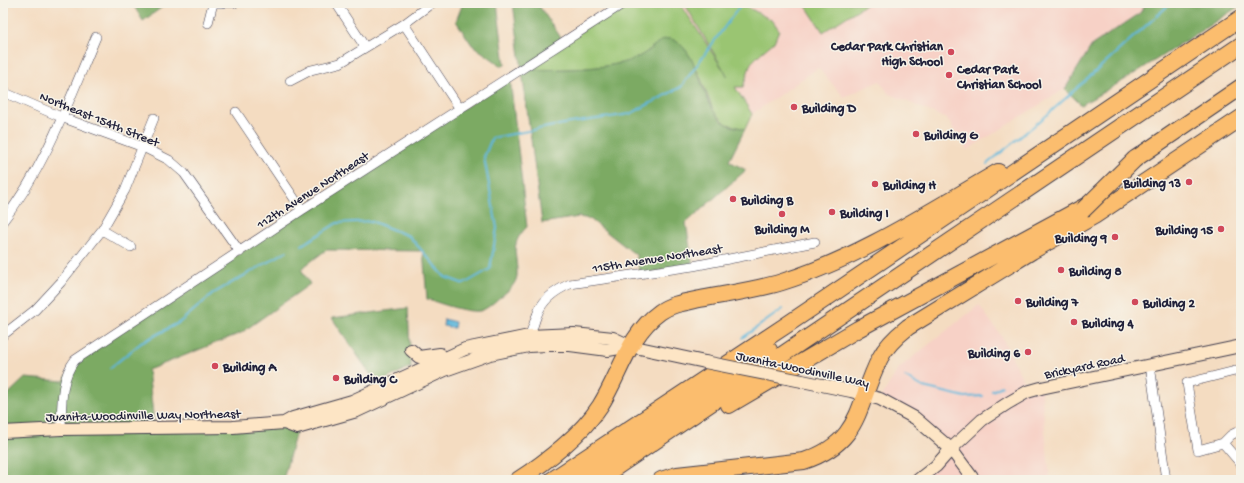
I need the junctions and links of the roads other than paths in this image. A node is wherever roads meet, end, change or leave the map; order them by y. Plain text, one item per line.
1 (213, 3) edge
2 (235, 3) edge
3 (336, 3) edge
4 (432, 3) edge
5 (624, 3) edge
6 (1241, 18) edge
7 (208, 23) dead end
8 (404, 24) junction
9 (1241, 31) edge
10 (96, 37) dead end
11 (1241, 45) edge
12 (366, 47) junction
13 (1241, 54) edge
14 (290, 82) dead end
15 (1241, 87) edge
16 (3, 92) edge
17 (1120, 101) junction
18 (1241, 105) edge
19 (460, 109) junction
20 (236, 112) dead end
21 (61, 117) junction
22 (154, 118) dead end
23 (1241, 118) edge
24 (143, 147) junction
25 (302, 210) junction
26 (3, 221) edge
27 (102, 230) junction
28 (815, 242) dead end
29 (131, 247) dead end
30 (1032, 251) junction
31 (240, 252) junction
32 (3, 335) edge
33 (529, 336) junction
34 (630, 346) junction
35 (1241, 346) edge
36 (411, 350) dead end
37 (465, 350) junction
38 (705, 362) joint
39 (1150, 365) junction
40 (1235, 371) dead end
41 (405, 387) junction
42 (866, 394) junction
43 (362, 397) junction
44 (729, 405) junction
45 (284, 423) junction
46 (61, 429) junction
47 (1241, 430) edge
48 (3, 432) edge
49 (1223, 443) junction
50 (951, 449) junction
51 (1241, 464) edge
52 (518, 480) edge
53 (552, 480) edge
54 (574, 480) edge
55 (597, 480) edge
56 (615, 480) edge
57 (661, 480) edge
58 (918, 480) edge
59 (974, 480) edge
60 (1166, 480) edge

1 - 2 street
1 - 7 street
3 - 12 street
4 - 8 street
5 - 19 street, 112th Avenue Northeast
6 - 17 highway
8 - 12 street
8 - 19 street
9 - 54 highway
10 - 21 street
11 - 55 highway
12 - 14 street
13 - 44 highway
15 - 30 highway, bridge
16 - 21 street, Northeast 154th Street
17 - 34 highway
17 - 53 highway
18 - 44 highway
19 - 25 street, 112th Avenue Northeast
20 - 25 street
21 - 24 street, Northeast 154th Street
21 - 26 street
22 - 24 street
23 - 30 highway
24 - 27 street
24 - 31 street, Northeast 154th Street
25 - 31 street, 112th Avenue Northeast
27 - 29 street
27 - 32 street
28 - 33 street, 115th Avenue Northeast
30 - 42 highway
31 - 46 street, 112th Avenue Northeast
33 - 34 main road, Juanita-Woodinville Way Northeast
33 - 37 main road, Juanita-Woodinville Way Northeast
34 - 38 main road, Juanita-Woodinville Way Northeast
34 - 41 main road, Juanita-Woodinville Way Northeast
34 - 52 highway
35 - 39 main road, Brickyard Road
36 - 37 main road
37 - 41 main road
37 - 43 main road, Juanita-Woodinville Way Northeast
38 - 42 main road, Juanita-Woodinville Way, bridge
39 - 50 main road, Brickyard Road
39 - 60 street
40 - 49 street
41 - 43 main road
41 - 45 main road, Juanita-Woodinville Way Northeast
42 - 50 main road, Juanita-Woodinville Way
42 - 57 highway
43 - 45 main road, Juanita-Woodinville Way Northeast
44 - 56 highway
45 - 46 main road, Juanita-Woodinville Way Northeast
46 - 48 main road, Juanita-Woodinville Way Northeast
47 - 49 street
49 - 51 street
50 - 58 main road, Brickyard Road
50 - 59 main road, Juanita-Woodinville Way

